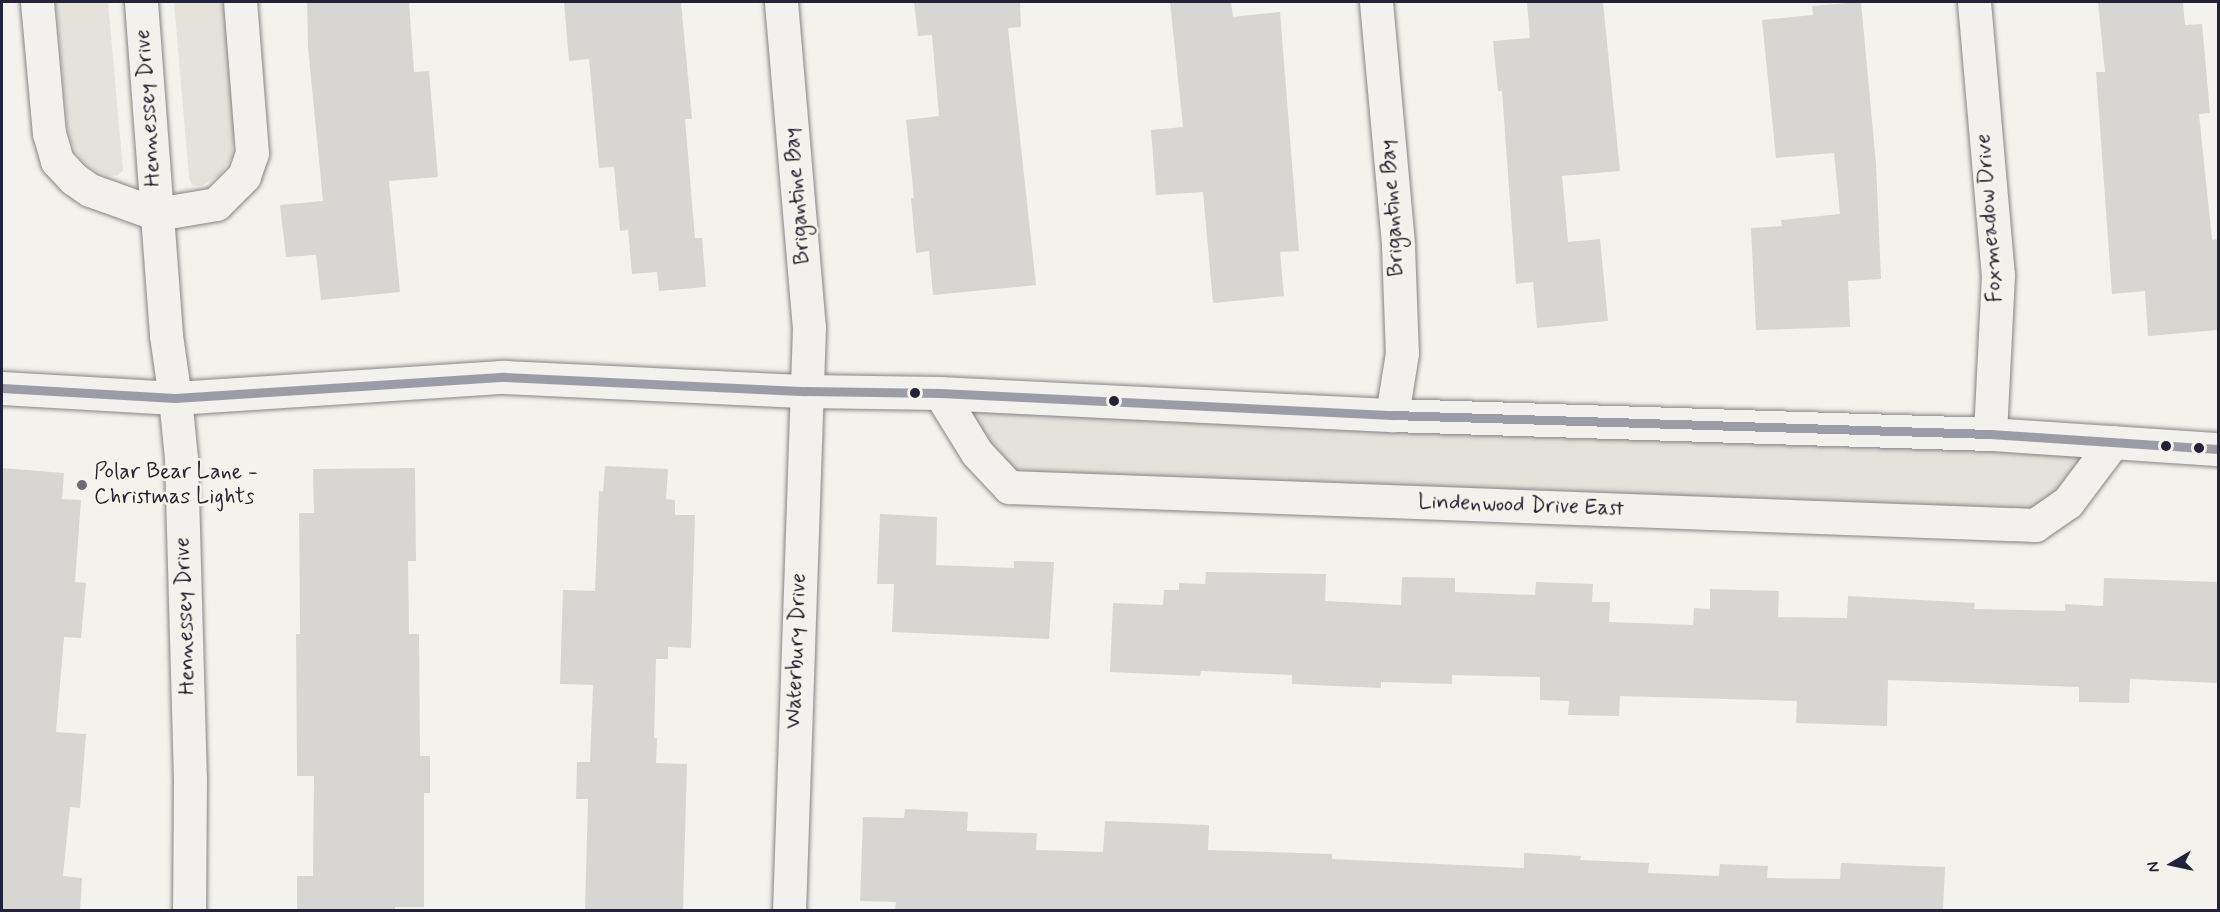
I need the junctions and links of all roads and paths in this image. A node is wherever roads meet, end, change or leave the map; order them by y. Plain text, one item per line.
1 (37, 2) edge
2 (141, 2) edge
3 (240, 2) edge
4 (781, 2) edge
5 (1376, 2) edge
6 (1974, 2) edge
7 (157, 214) junction
8 (2, 388) edge
9 (806, 391) junction
10 (940, 393) junction
11 (175, 398) junction
12 (1392, 415) junction
13 (1990, 434) junction
14 (2113, 442) junction
15 (2218, 449) edge
16 (189, 910) edge
17 (789, 910) edge

1 - 7 street, Hennessey Drive
2 - 7 street, Hennessey Drive
3 - 7 street, Hennessey Drive
4 - 9 street, Brigantine Bay
5 - 12 street, Brigantine Bay
6 - 13 street, Foxmeadow Drive
7 - 11 street, Hennessey Drive
8 - 11 street
9 - 10 street
9 - 11 street
9 - 17 street, Waterbury Drive
10 - 12 street
10 - 14 street, Lindenwood Drive East
11 - 16 street, Hennessey Drive
12 - 13 street
13 - 14 street
14 - 15 street

